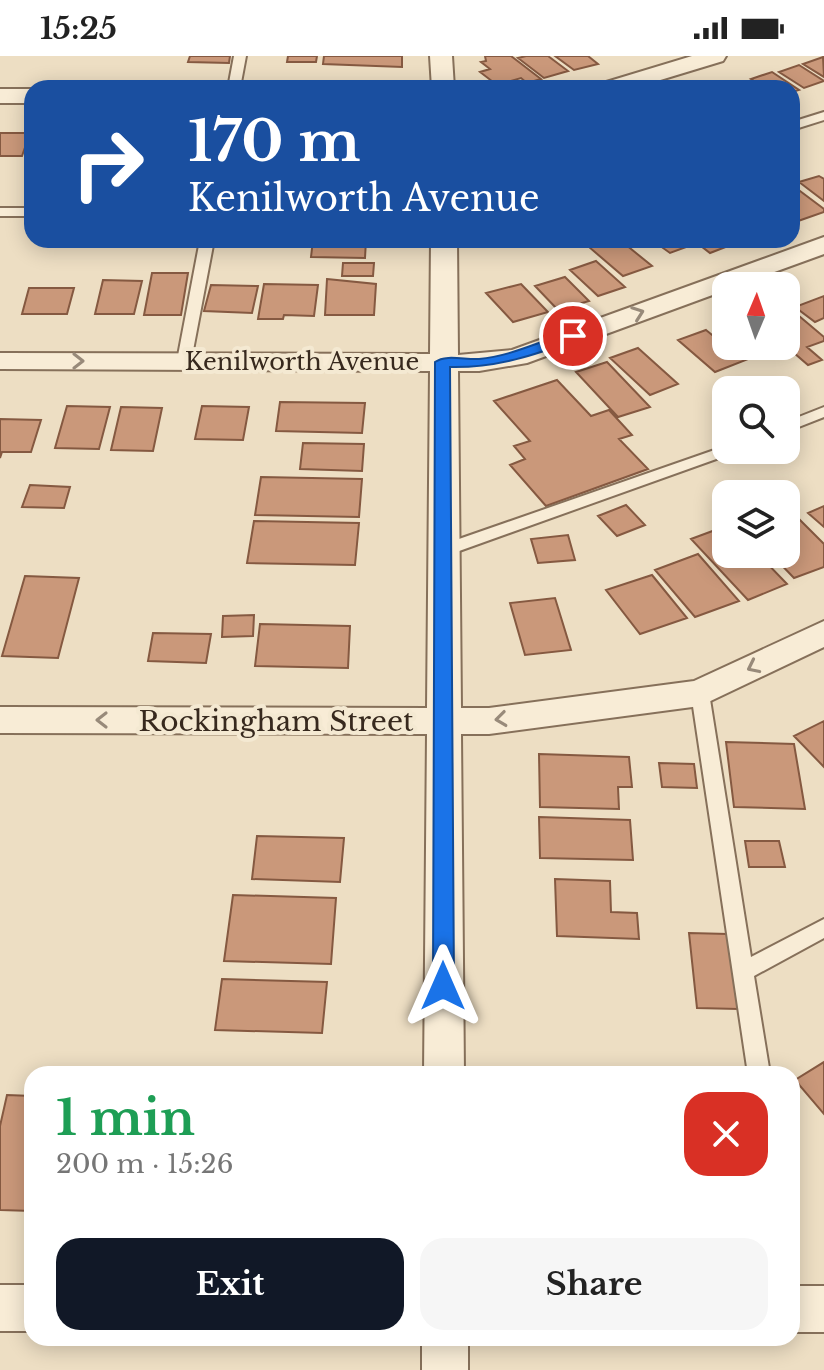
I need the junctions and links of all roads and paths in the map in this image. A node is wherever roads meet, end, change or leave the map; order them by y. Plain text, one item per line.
1 (240, 56) edge
2 (441, 56) edge
3 (715, 56) edge
4 (236, 80) edge
5 (442, 80) edge
6 (637, 80) edge
7 (0, 96) edge
8 (24, 96) edge
9 (824, 116) edge
10 (800, 124) edge
11 (0, 212) edge
12 (24, 212) edge
13 (824, 245) edge
14 (205, 248) edge
15 (444, 248) edge
16 (0, 361) edge
17 (184, 361) junction
18 (443, 362) junction
19 (824, 412) edge
20 (800, 421) edge
21 (712, 456) edge
22 (442, 551) junction
23 (824, 633) edge
24 (700, 693) junction
25 (0, 720) edge
26 (442, 721) junction
27 (824, 928) edge
28 (743, 972) junction
29 (444, 1066) edge
30 (758, 1066) edge
31 (0, 1308) edge
32 (24, 1308) edge
33 (445, 1346) edge
34 (445, 1370) edge

1 - 4 lane
2 - 5 street
3 - 6 street
7 - 8 street
9 - 10 lane
11 - 12 lane
18 -> 13 street, Kenilworth Avenue
14 - 17 lane
15 - 18 street
16 -> 17 street, Kenilworth Avenue
17 - 18 street, Kenilworth Avenue
18 - 22 street
19 - 20 lane
21 - 22 lane
22 - 26 street
23 -> 24 street, Rockingham Street
24 -> 26 street, Rockingham Street
24 - 28 lane
26 -> 25 street, Rockingham Street
26 - 29 street
27 - 28 lane
28 - 30 lane
31 - 32 street
33 - 34 street

